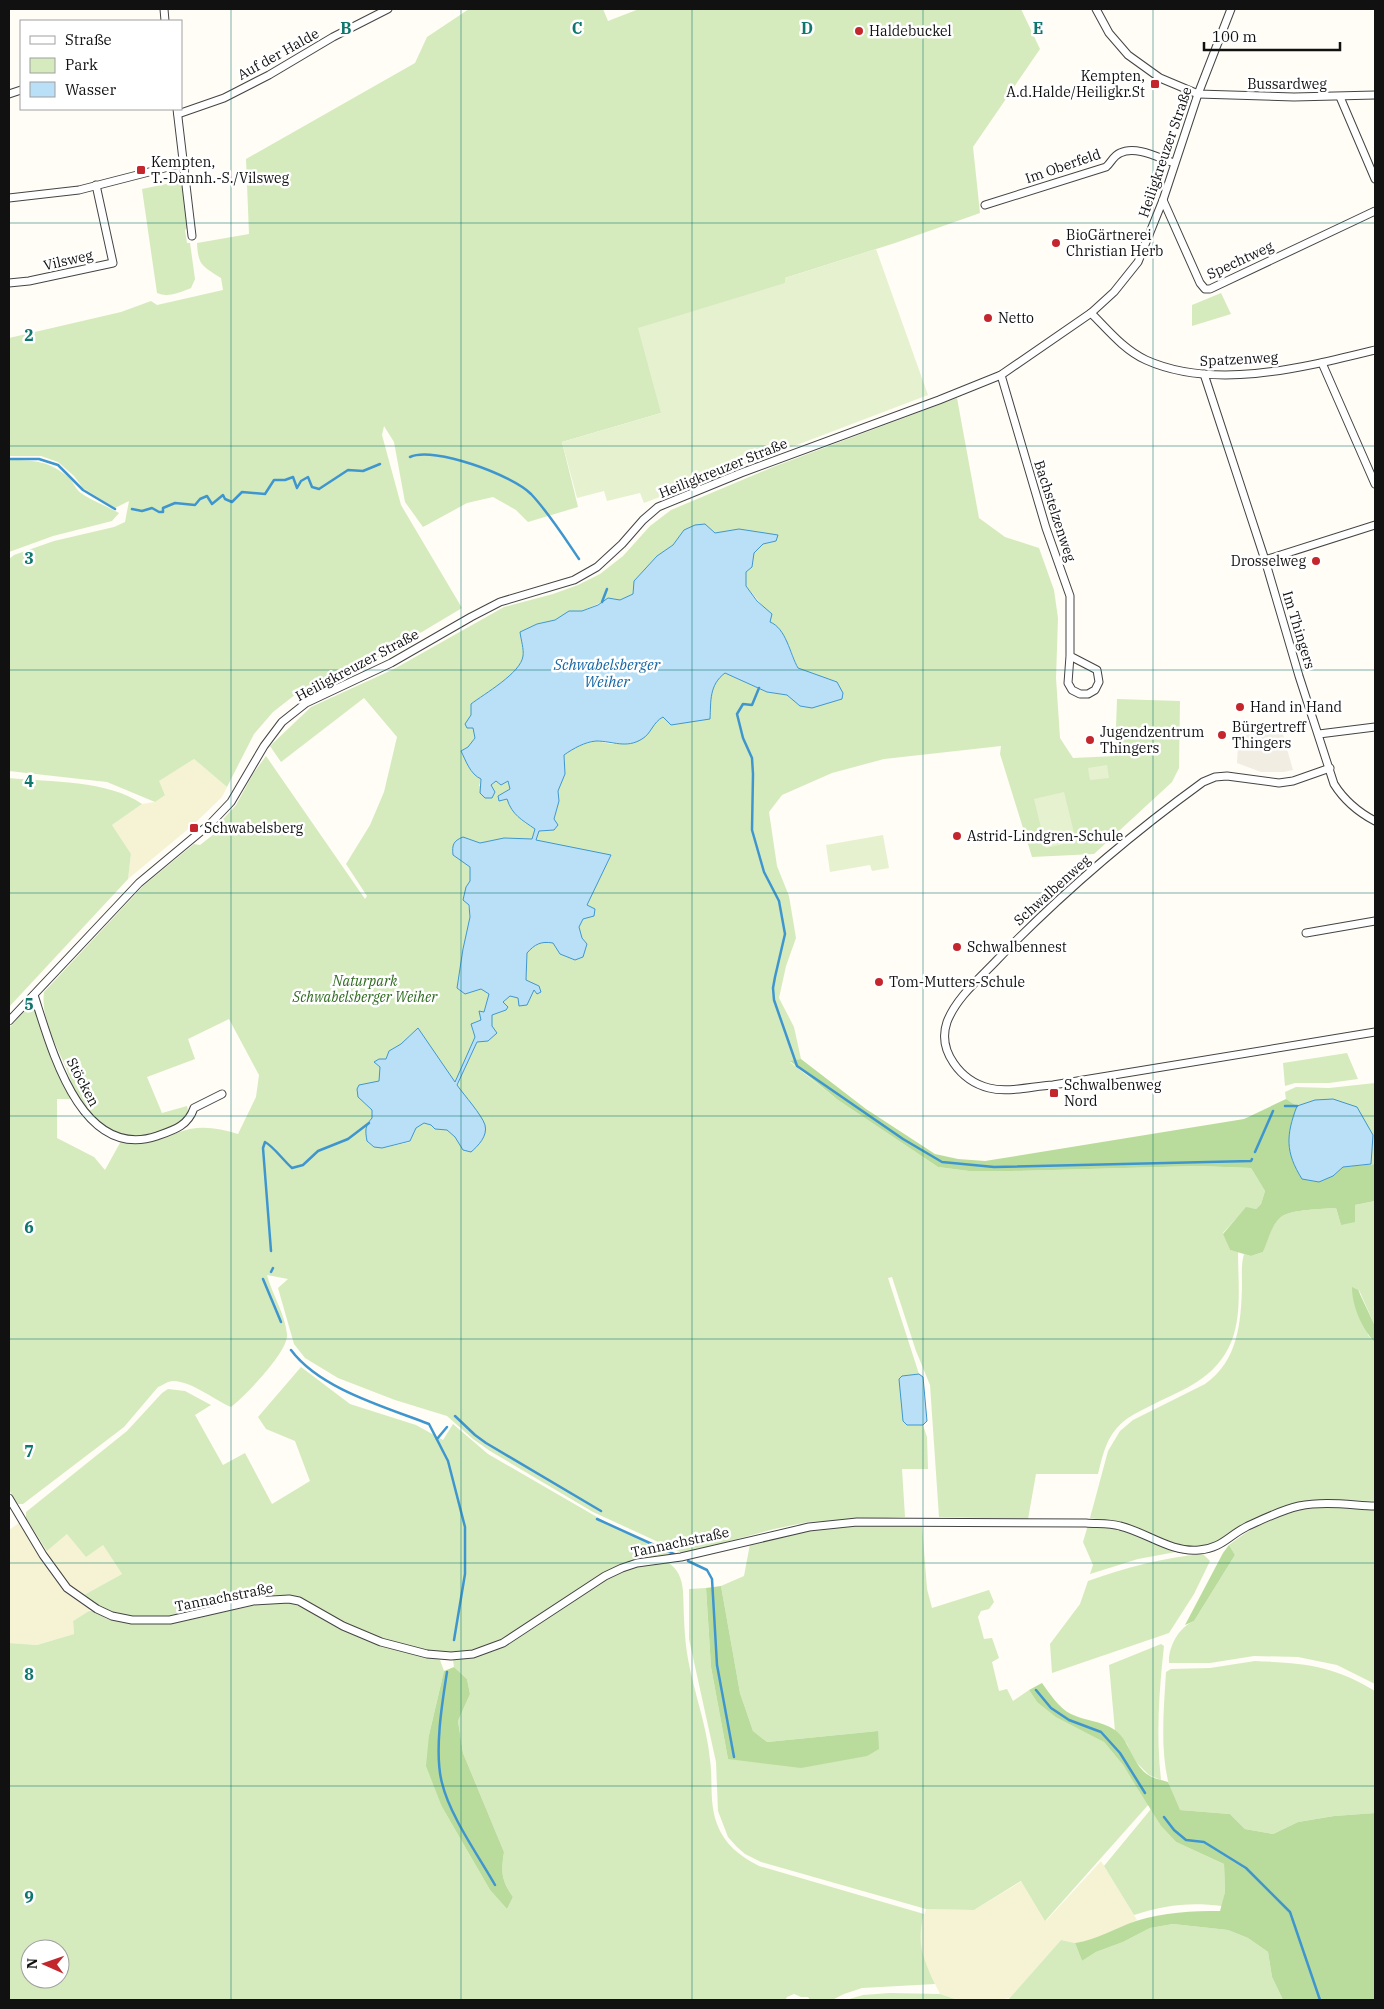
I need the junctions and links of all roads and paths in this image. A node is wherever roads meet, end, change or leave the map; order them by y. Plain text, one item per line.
1 (388, 9) edge
2 (1096, 9) edge
3 (1231, 9) edge
4 (1198, 94) junction
5 (1375, 95) edge
6 (1340, 97) junction
7 (177, 112) edge
8 (1174, 163) junction
9 (184, 164) junction
10 (1375, 179) edge
11 (96, 185) junction
12 (9, 198) edge
13 (1163, 200) junction
14 (985, 205) dead end
15 (1375, 211) edge
16 (192, 236) dead end
17 (9, 283) edge
18 (1091, 313) junction
19 (1375, 350) edge
20 (1322, 363) junction
21 (1204, 374) junction
22 (1001, 375) junction
23 (1375, 484) edge
24 (1375, 525) edge
25 (1265, 560) junction
26 (1070, 656) junction
27 (1375, 727) edge
28 (1319, 734) junction
29 (1330, 768) junction
30 (1375, 821) edge
31 (1375, 921) edge
32 (1306, 933) dead end
33 (34, 995) junction
34 (9, 1021) edge
35 (1375, 1032) edge
36 (222, 1094) dead end
37 (9, 1498) edge
38 (1375, 1506) edge

1 - 7 street, Auf der Halde
2 - 4 street
3 - 4 street, Heiligkreuzer Straße
4 - 6 street, Bussardweg
4 - 8 street, Heiligkreuzer Straße
5 - 6 street, Bussardweg
6 - 10 street
7 - 9 street
8 - 13 street, Heiligkreuzer Straße
8 - 14 street, Im Oberfeld
9 - 11 street
9 - 16 street
11 - 12 street
11 - 17 street, Vilsweg
13 - 15 street, Spechtweg
13 - 18 street, Heiligkreuzer Straße
18 - 21 street, Spatzenweg
18 - 22 street, Heiligkreuzer Straße
19 - 20 street, Spatzenweg
20 - 21 street, Spatzenweg
20 - 23 street
21 - 25 street, Im Thingers
22 - 26 street, Bachstelzenweg
22 - 33 street, Heiligkreuzer Straße
24 - 25 street
25 - 28 street, Im Thingers
26 - 26 street, Bachstelzenweg
27 - 28 street
28 - 29 street, Im Thingers
29 - 30 street, Im Thingers
29 - 35 street, Schwalbenweg
31 - 32 street
33 - 34 street, Heiligkreuzer Straße
33 - 36 street, Stöcken
37 - 38 street, Tannachstraße

